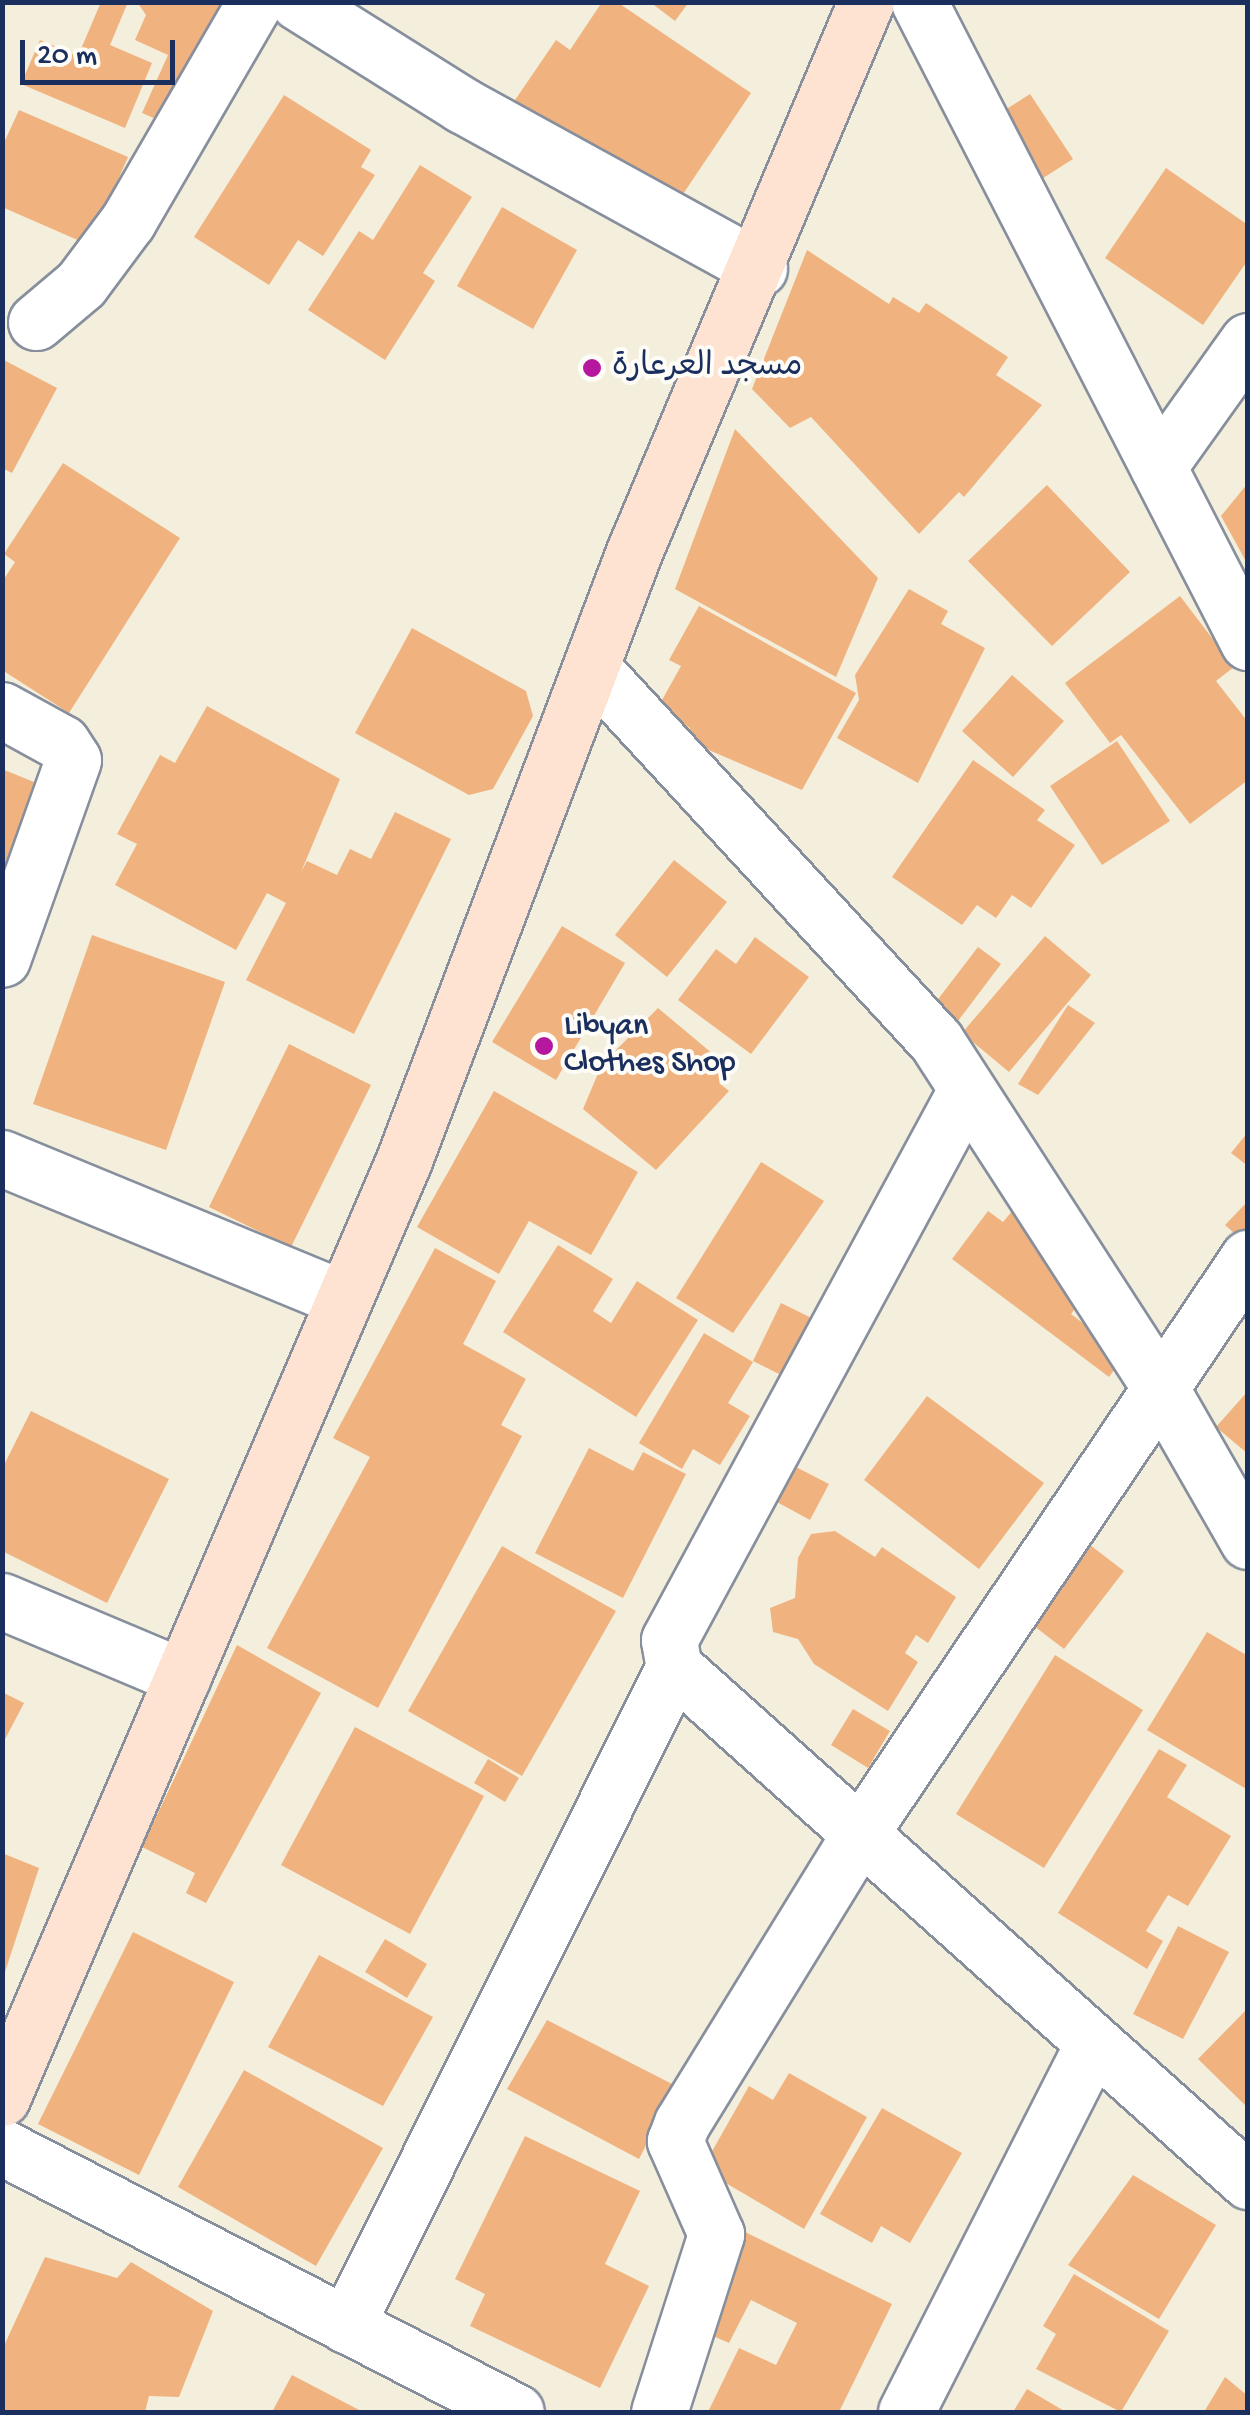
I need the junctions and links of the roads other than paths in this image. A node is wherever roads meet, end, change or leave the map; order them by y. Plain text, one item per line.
1 (256, 2) edge
2 (298, 2) edge
3 (866, 2) edge
4 (920, 2) edge
5 (759, 268) junction
6 (36, 322) dead end
7 (1248, 341) edge
8 (1158, 467) junction
9 (1248, 642) edge
10 (592, 668) junction
11 (2, 710) edge
12 (2, 959) edge
13 (966, 1090) junction
14 (2, 1158) edge
15 (1248, 1258) edge
16 (340, 1298) junction
17 (1158, 1384) junction
18 (1248, 1541) edge
19 (2, 1600) edge
20 (674, 1667) junction
21 (183, 1677) junction
22 (862, 1829) junction
23 (1091, 2048) junction
24 (2, 2098) edge
25 (2, 2147) edge
26 (1248, 2181) edge
27 (346, 2325) junction
28 (516, 2412) edge
29 (658, 2412) edge
30 (906, 2412) edge

1 - 6 street
2 - 5 street
3 - 5 main road
4 - 8 street
5 - 10 main road
7 - 8 street
8 - 9 street
10 - 13 street
10 - 16 main road
11 - 12 street
13 - 17 street
13 - 20 street
14 - 16 street
15 - 17 street
16 - 21 main road
17 - 18 street
17 - 22 street
19 - 21 street
20 - 22 street
20 - 27 street
21 - 24 main road
22 - 23 street
22 - 29 street
23 - 26 street
23 - 30 street
25 - 27 street
27 - 28 street

